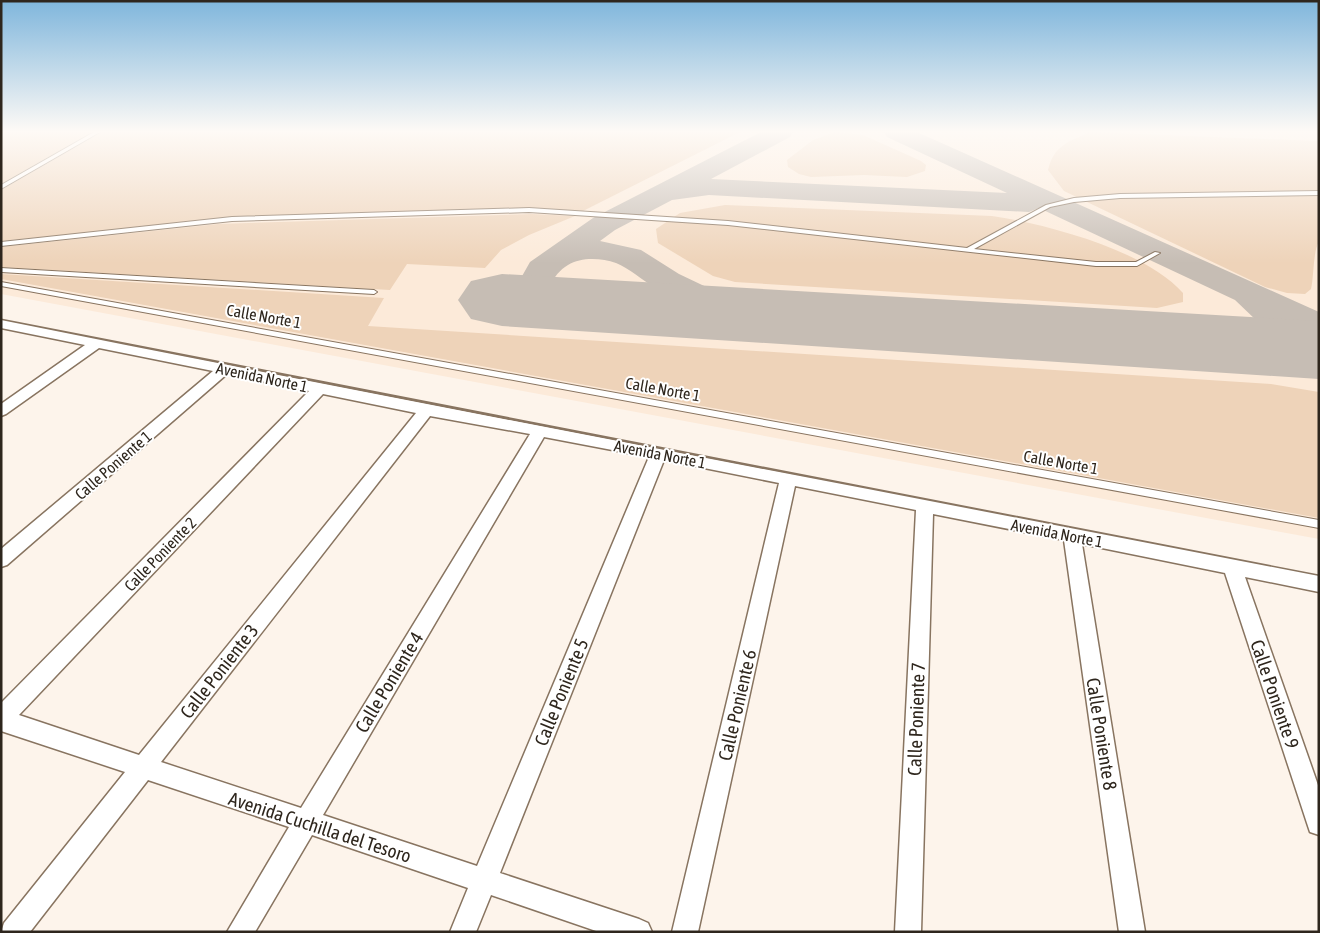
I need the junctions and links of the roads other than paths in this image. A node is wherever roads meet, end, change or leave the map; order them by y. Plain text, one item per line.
1 (21, 176) edge
2 (1, 187) edge
3 (1319, 193) edge
4 (1, 244) edge
5 (969, 249) junction
6 (1157, 253) dead end
7 (1, 270) edge
8 (1, 284) edge
9 (374, 292) dead end
10 (5, 328) edge
11 (98, 343) junction
12 (224, 369) junction
13 (319, 389) junction
14 (426, 410) junction
15 (1, 411) edge
16 (539, 432) junction
17 (659, 453) junction
18 (788, 479) junction
19 (925, 506) junction
20 (1319, 524) edge
21 (1072, 536) junction
22 (1, 560) edge
23 (1232, 566) junction
24 (1319, 584) edge
25 (1, 720) edge
26 (142, 768) junction
27 (1319, 822) edge
28 (305, 823) junction
29 (485, 880) junction
30 (13, 932) edge
31 (240, 932) edge
32 (463, 932) edge
33 (639, 932) edge
34 (685, 932) edge
35 (908, 932) edge
36 (1132, 932) edge

1 - 2 lane
3 - 5 lane
4 - 5 lane
5 - 6 lane
7 - 9 lane
8 - 20 lane, Calle Norte 1
10 - 11 street, Avenida Norte 1
11 - 12 street, Avenida Norte 1
11 - 15 street
12 - 13 street, Avenida Norte 1
12 - 22 street, Calle Poniente 1
13 - 14 street, Avenida Norte 1
13 - 25 street, Calle Poniente 2
14 - 16 street, Avenida Norte 1
14 - 26 street, Calle Poniente 3
16 - 17 street, Avenida Norte 1
16 - 28 street, Calle Poniente 4
17 - 18 street, Avenida Norte 1
17 - 29 street, Calle Poniente 5
18 - 19 street, Avenida Norte 1
18 - 34 street, Calle Poniente 6
19 - 21 street, Avenida Norte 1
19 - 35 street, Calle Poniente 7
21 - 23 street, Avenida Norte 1
21 - 36 street, Calle Poniente 8
23 - 24 street, Avenida Norte 1
23 - 27 street, Calle Poniente 9
25 - 26 street, Avenida Cuchilla del Tesoro
26 - 28 street, Avenida Cuchilla del Tesoro
26 - 30 street, Calle Poniente 3
28 - 29 street, Avenida Cuchilla del Tesoro
28 - 31 street, Calle Poniente 4
29 - 32 street, Calle Poniente 5
29 - 33 street, Avenida Cuchilla del Tesoro

